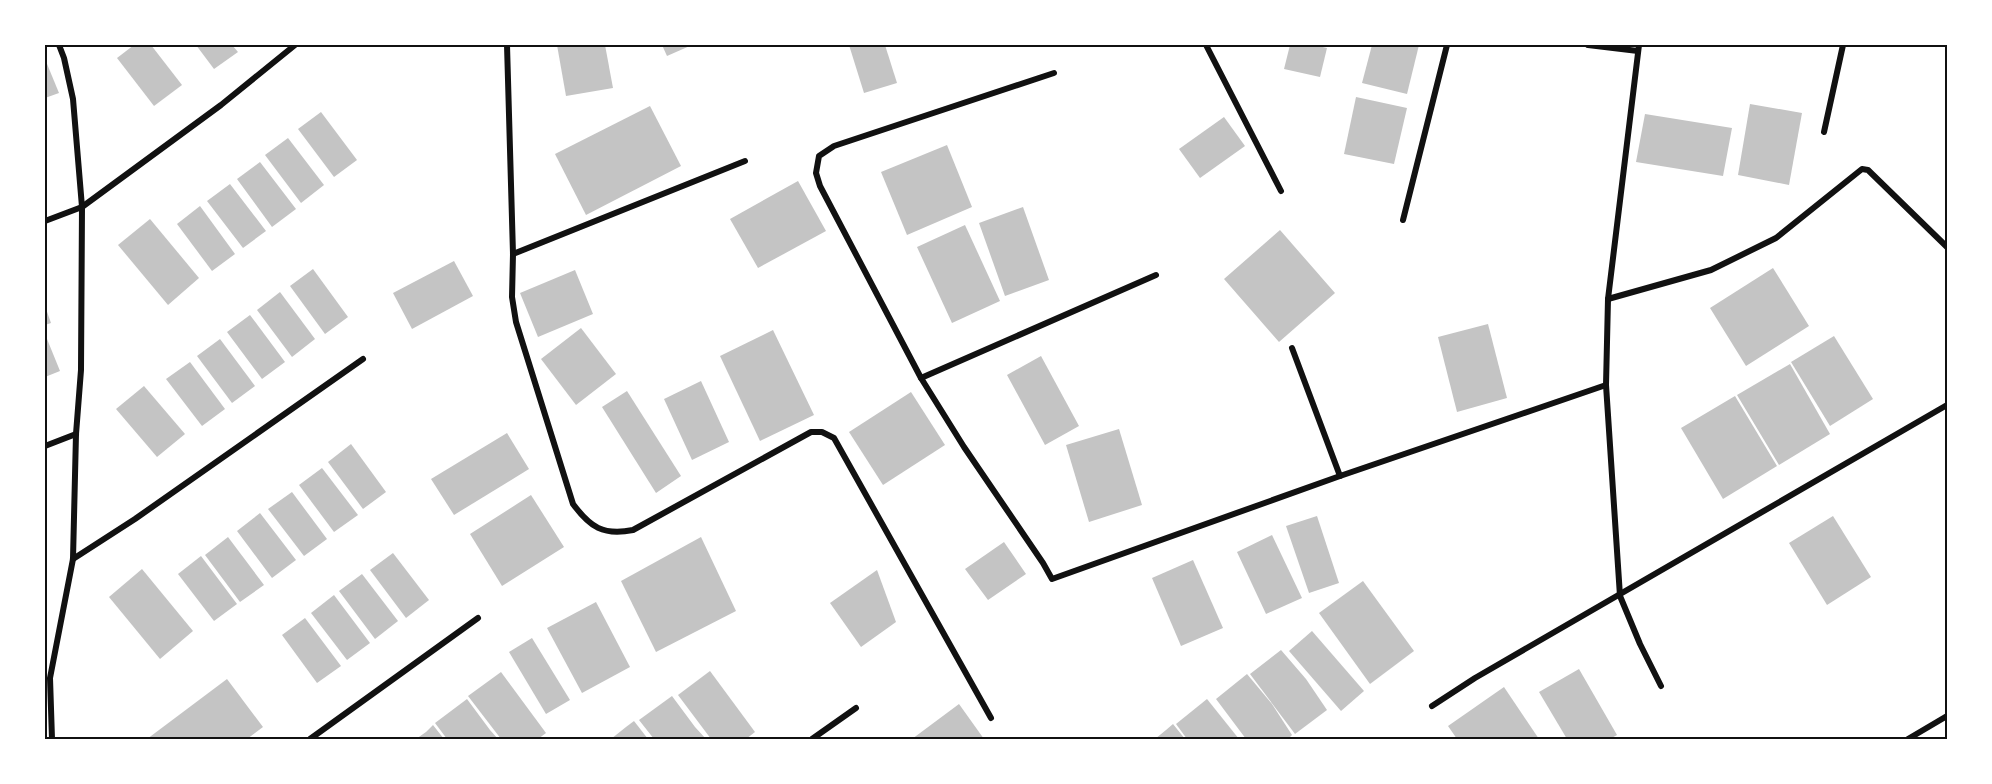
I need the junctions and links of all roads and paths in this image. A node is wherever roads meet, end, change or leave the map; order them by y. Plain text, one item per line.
1 (59, 45) edge
2 (295, 45) edge
3 (507, 45) edge
4 (1206, 45) edge
5 (1448, 45) edge
6 (1588, 45) edge
7 (1843, 45) edge
8 (1639, 48) edge
9 (1054, 74) dead end
10 (1824, 132) dead end
11 (745, 161) dead end
12 (1281, 191) dead end
13 (82, 207) junction
14 (1403, 220) dead end
15 (45, 221) edge
16 (1947, 246) edge
17 (513, 254) junction
18 (1156, 275) dead end
19 (1608, 299) junction
20 (1292, 348) dead end
21 (363, 359) dead end
22 (921, 378) junction
23 (1606, 385) junction
24 (1947, 405) edge
25 (76, 434) junction
26 (45, 446) edge
27 (1340, 476) junction
28 (73, 559) junction
29 (1620, 596) junction
30 (478, 618) dead end
31 (48, 679) edge
32 (1661, 686) dead end
33 (1432, 706) dead end
34 (856, 708) dead end
35 (1947, 716) edge
36 (991, 718) dead end
37 (52, 739) edge
38 (310, 739) edge
39 (812, 739) edge
40 (1908, 739) edge

1 - 13 street
2 - 13 street
3 - 17 street
4 - 12 street
5 - 14 street
6 - 8 street
7 - 10 street
8 - 19 street
9 - 22 street
11 - 17 street
13 - 15 street
13 - 25 street
16 - 19 street
17 - 36 street
18 - 22 street
19 - 23 street
20 - 27 street
21 - 28 street
22 - 27 street
23 - 27 street
23 - 29 street
24 - 29 street
25 - 26 street
25 - 28 street
28 - 31 street
29 - 32 street
29 - 33 street
30 - 38 street
31 - 37 street
34 - 39 street
35 - 40 street

